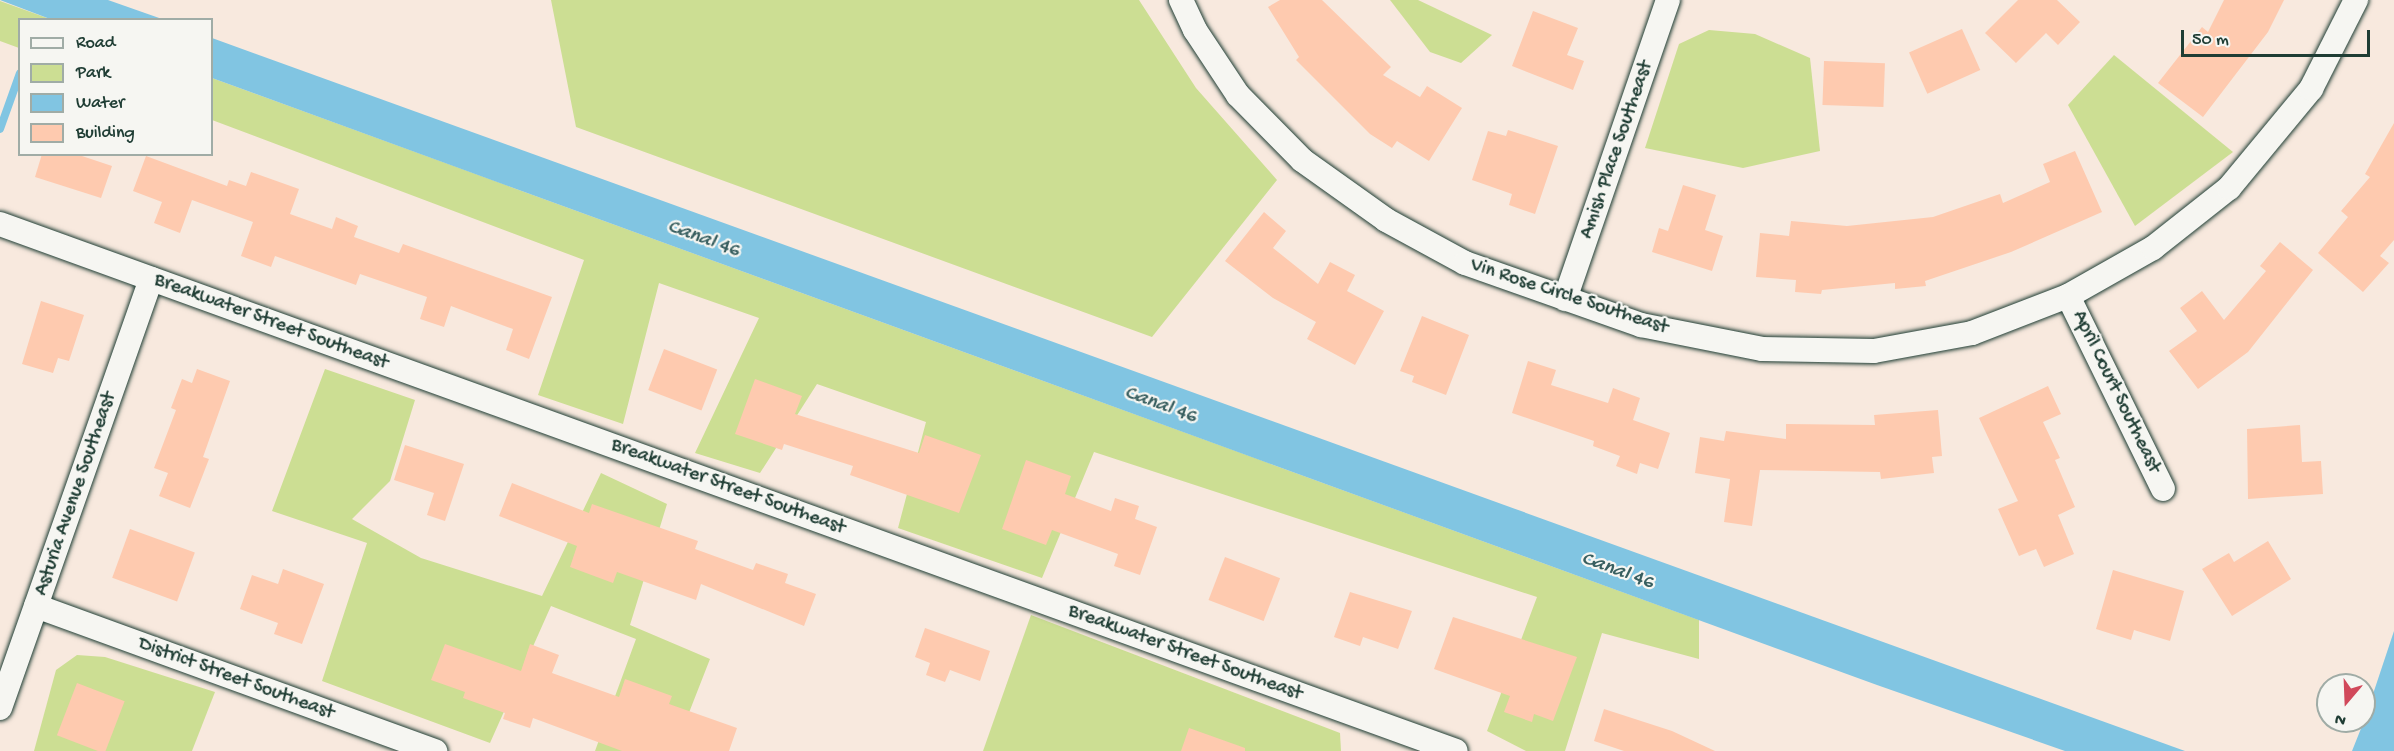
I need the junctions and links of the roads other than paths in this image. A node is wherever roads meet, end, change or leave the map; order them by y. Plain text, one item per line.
1 (1181, 0) edge
2 (1668, 0) edge
3 (2356, 0) edge
4 (0, 224) edge
5 (151, 279) junction
6 (2068, 296) junction
7 (1565, 299) junction
8 (2163, 489) dead end
9 (36, 606) junction
10 (0, 708) edge
11 (435, 751) edge
12 (1456, 751) edge

1 - 7 street, Vin Rose Circle Southeast
2 - 7 street, Amish Place Southeast
3 - 6 street, Vin Rose Circle Southeast
4 - 5 street, Breakwater Street Southeast
5 - 9 street, Asturia Avenue Southeast
5 - 12 street, Breakwater Street Southeast
6 - 7 street, Vin Rose Circle Southeast
6 - 8 street, April Court Southeast
9 - 10 street, Asturia Avenue Southeast
9 - 11 street, District Street Southeast

